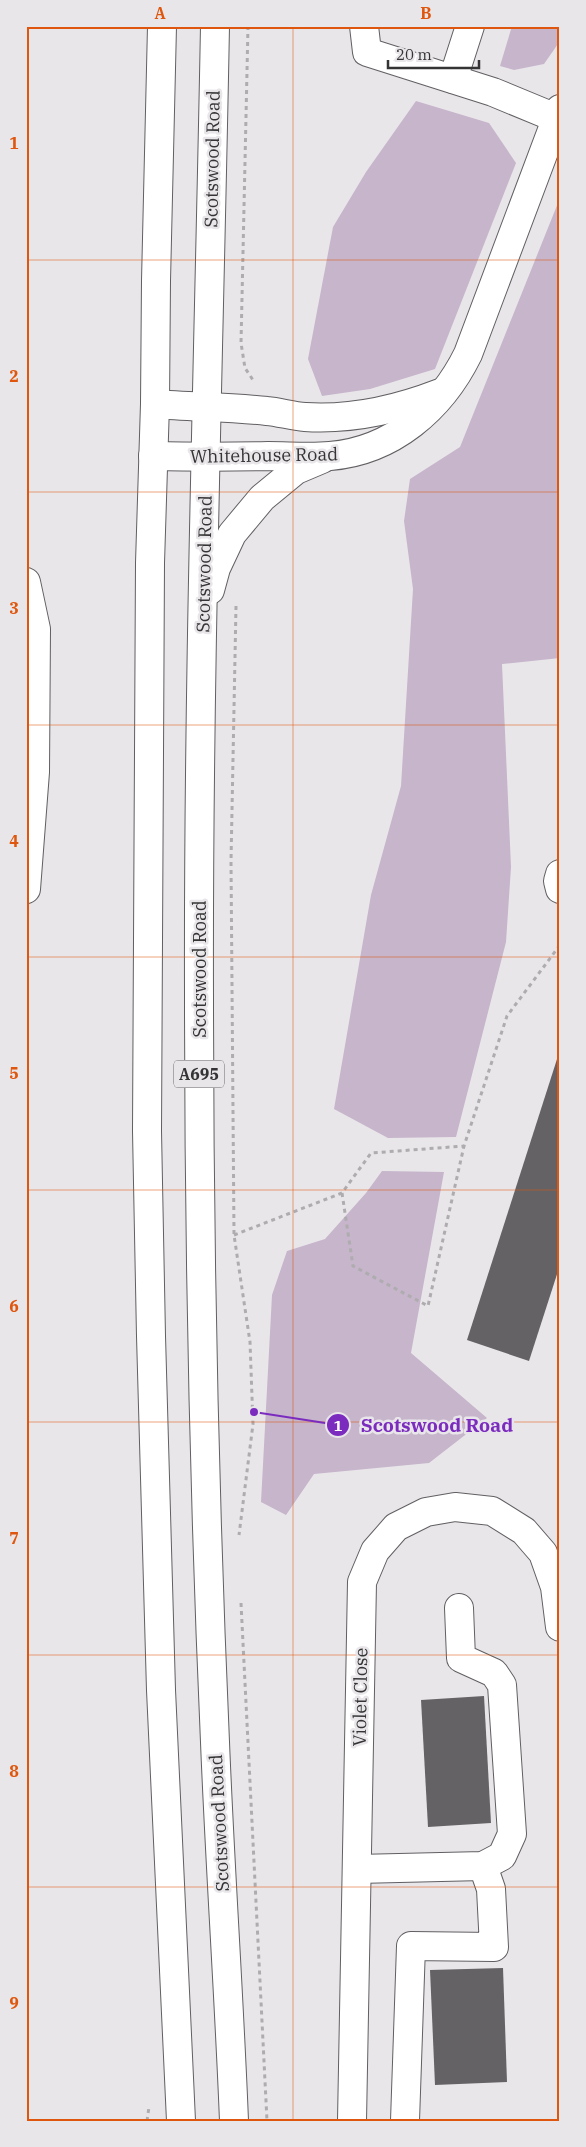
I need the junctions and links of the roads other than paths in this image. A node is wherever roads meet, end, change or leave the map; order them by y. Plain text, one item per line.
1 (162, 26) edge
2 (215, 26) edge
3 (364, 26) edge
4 (470, 26) edge
5 (453, 79) junction
6 (558, 114) edge
7 (444, 391) junction
8 (155, 404) junction
9 (208, 408) junction
10 (154, 456) junction
11 (330, 456) junction
12 (207, 458) junction
13 (26, 582) edge
14 (202, 617) junction
15 (560, 874) edge
16 (26, 889) edge
17 (560, 889) edge
18 (459, 1608) dead end
19 (560, 1627) edge
20 (483, 1866) junction
21 (357, 1869) junction
22 (181, 2121) edge
23 (234, 2121) edge
24 (352, 2121) edge
25 (405, 2121) edge

1 - 8 main road
2 - 9 main road, Scotswood Road / A695
3 - 5 main road
4 - 5 main road
5 - 6 main road
6 - 7 main road, Whitehouse Road
7 - 9 main road, Whitehouse Road
7 - 11 main road, Whitehouse Road
8 - 9 main road, Whitehouse Road
8 - 10 main road
9 - 12 main road, Scotswood Road / A695
10 - 12 main road, Whitehouse Road
10 - 22 main road
11 - 12 main road, Whitehouse Road
11 - 14 main road
12 - 14 main road, Scotswood Road / A695
13 - 16 main road
14 - 23 main road, Scotswood Road / A695
15 - 17 main road
18 - 20 main road
19 - 21 main road, Violet Close
20 - 21 main road
20 - 25 main road
21 - 24 main road, Violet Close

